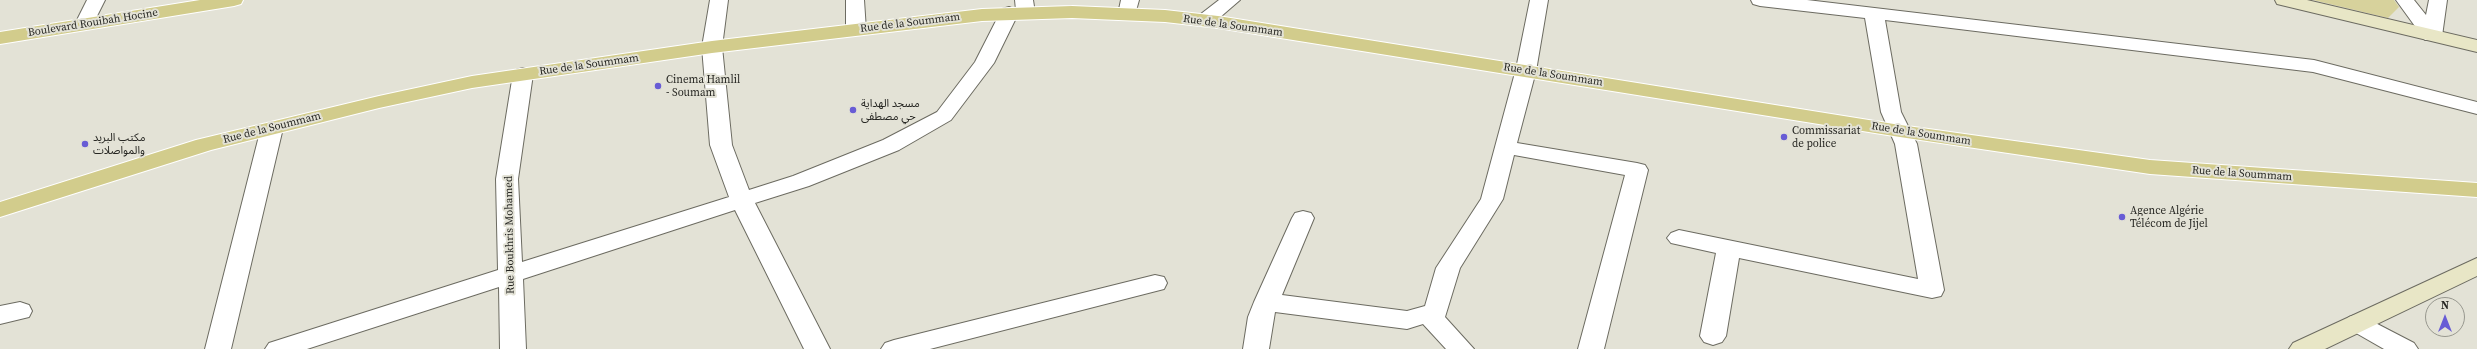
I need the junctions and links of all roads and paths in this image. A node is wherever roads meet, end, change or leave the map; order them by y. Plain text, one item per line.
1 (96, 0) edge
2 (234, 0) edge
3 (719, 0) edge
4 (855, 0) edge
5 (1231, 0) edge
6 (1539, 0) edge
7 (1760, 0) edge
8 (2284, 0) edge
9 (2405, 0) edge
10 (2438, 0) edge
11 (1837, 5) edge
12 (1128, 7) edge
13 (1020, 9) edge
14 (1874, 14) junction
15 (1204, 21) junction
16 (84, 24) junction
17 (856, 30) junction
18 (2432, 36) junction
19 (0, 38) edge
20 (2477, 46) edge
21 (712, 47) junction
22 (1526, 71) junction
23 (523, 74) junction
24 (2477, 108) edge
25 (272, 128) junction
26 (1900, 131) junction
27 (1505, 146) junction
28 (2477, 190) edge
29 (741, 199) junction
30 (0, 210) edge
31 (1303, 218) dead end
32 (1679, 238) dead end
33 (1729, 248) junction
34 (2477, 266) edge
35 (510, 275) junction
36 (1155, 283) dead end
37 (1266, 302) junction
38 (1428, 314) junction
39 (2358, 323) junction
40 (1713, 336) dead end
41 (218, 349) edge
42 (278, 349) edge
43 (513, 349) edge
44 (817, 349) edge
45 (894, 349) edge
46 (1256, 349) edge
47 (1461, 349) edge
48 (1591, 349) edge
49 (2302, 349) edge
50 (2405, 349) edge

1 - 16 street
2 - 16 main road, Boulevard Rouibah Hocine
3 - 21 street
4 - 17 street
5 - 15 street
6 - 22 street
7 - 11 street
8 - 18 main road
9 - 18 street
10 - 18 street
11 - 14 street
12 - 13 main road, Rue de la Soummam
12 - 15 main road, Rue de la Soummam
13 - 17 main road, Rue de la Soummam
13 - 29 street
14 - 24 street
14 - 26 street
15 - 22 main road, Rue de la Soummam
16 - 19 main road, Boulevard Rouibah Hocine
17 - 21 main road, Rue de la Soummam
18 - 20 main road
21 - 23 main road, Rue de la Soummam
21 - 29 street
22 - 26 main road, Rue de la Soummam
22 - 27 street
23 - 25 main road, Rue de la Soummam
23 - 35 street, Rue Boukhris Mohamed
25 - 30 main road, Rue de la Soummam
25 - 41 street
26 - 28 main road, Rue de la Soummam
26 - 33 street
27 - 38 street
27 - 48 street
29 - 35 street
29 - 44 street
31 - 37 street
32 - 33 street
33 - 40 street
34 - 39 main road
35 - 42 street
35 - 43 street, Rue Boukhris Mohamed
36 - 45 street
37 - 38 street
37 - 46 street
38 - 47 street
39 - 49 main road
39 - 50 street

